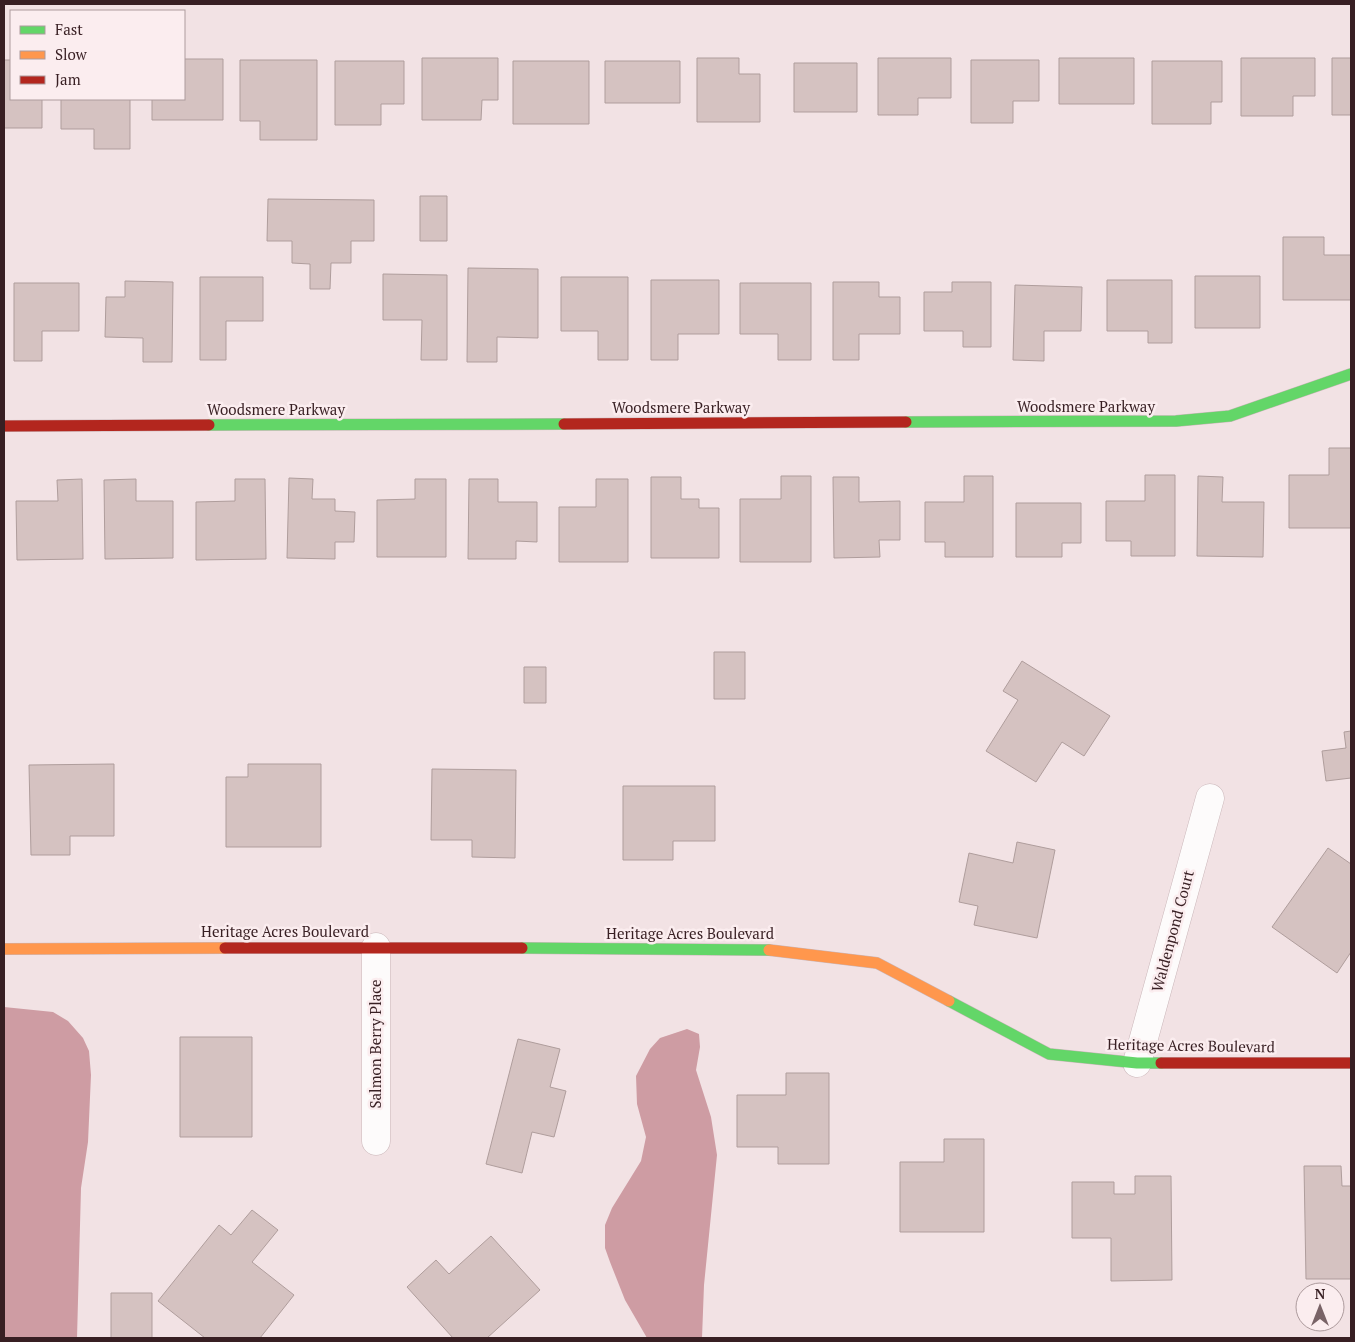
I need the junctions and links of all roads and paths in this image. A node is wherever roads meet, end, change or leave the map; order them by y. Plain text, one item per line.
1 (1351, 374) edge
2 (4, 426) edge
3 (1210, 798) dead end
4 (376, 947) junction
5 (4, 949) edge
6 (1137, 1063) junction
7 (1351, 1063) edge
8 (376, 1140) dead end

1 - 2 street, Woodsmere Parkway
3 - 6 street, Waldenpond Court
4 - 5 street, Heritage Acres Boulevard
4 - 6 street, Heritage Acres Boulevard
4 - 8 street, Salmon Berry Place
6 - 7 street, Heritage Acres Boulevard

